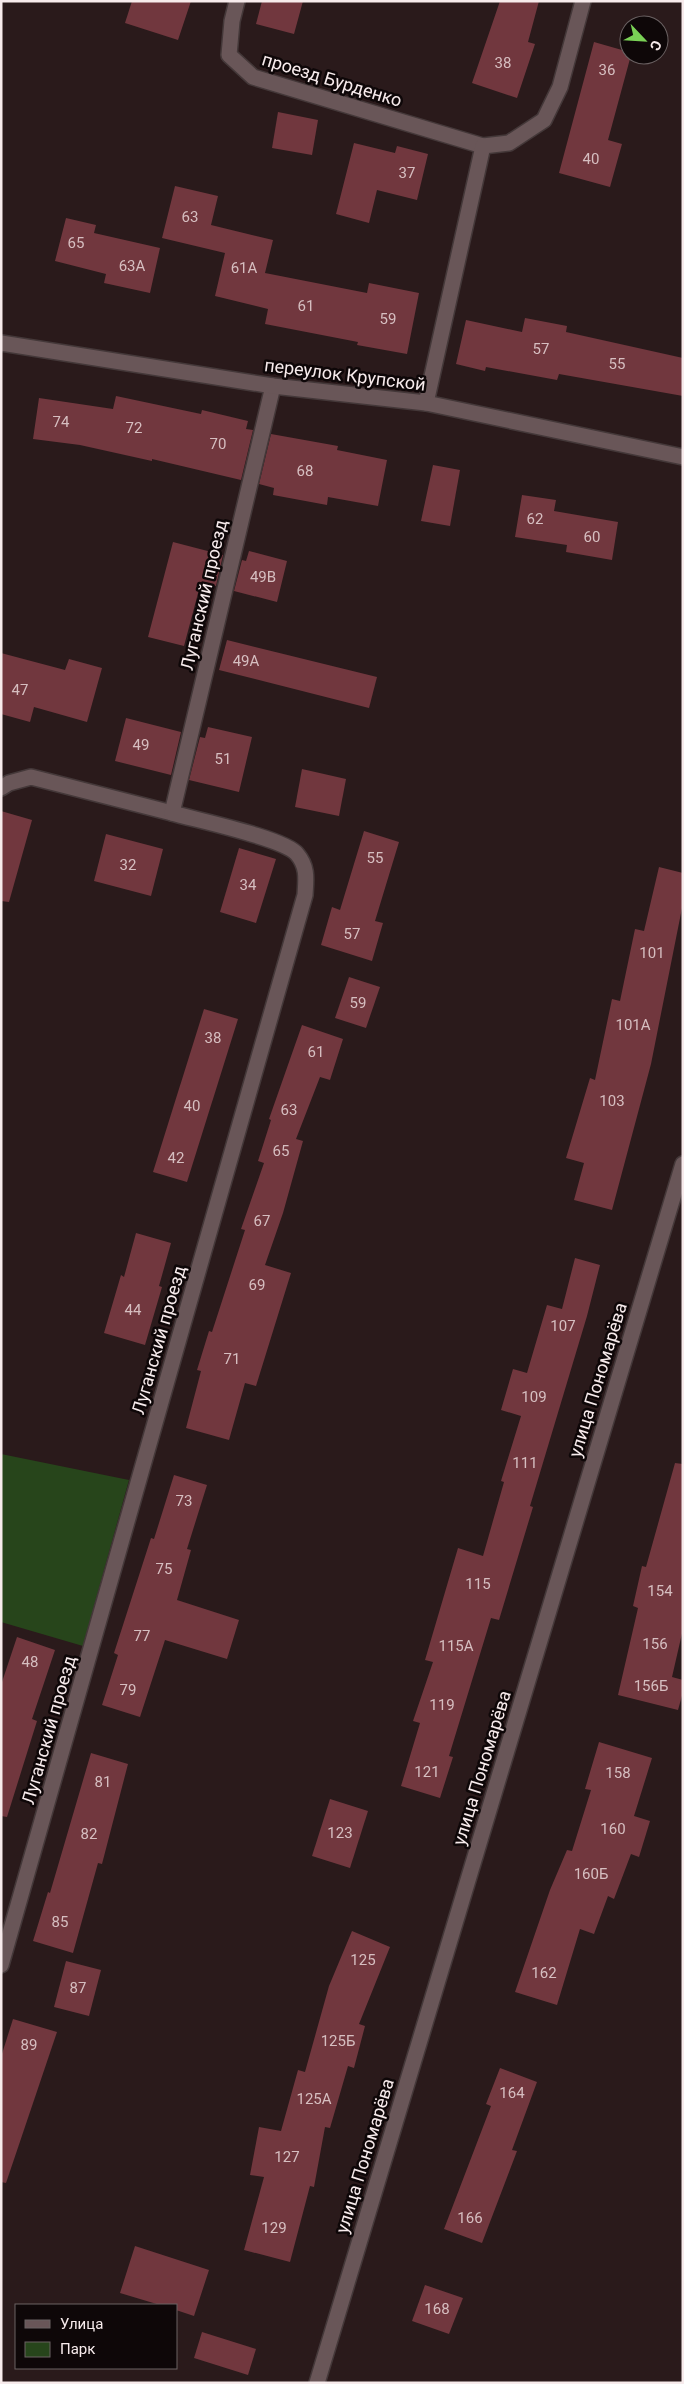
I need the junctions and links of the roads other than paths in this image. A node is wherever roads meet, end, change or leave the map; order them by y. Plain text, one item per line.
1 (237, 1) edge
2 (583, 1) edge
3 (483, 146) junction
4 (1, 343) edge
5 (273, 386) junction
6 (426, 403) junction
7 (683, 457) edge
8 (1, 788) edge
9 (172, 813) junction
10 (683, 1164) edge
11 (1, 1965) edge
12 (317, 2383) edge

1 - 3 street, проезд Бурденко
2 - 3 street, проезд Бурденко
3 - 6 street
4 - 5 street, переулок Крупской
5 - 6 street, переулок Крупской
5 - 9 street, Луганский проезд
6 - 7 street, переулок Крупской
8 - 9 street, Луганский проезд
9 - 11 street, Луганский проезд
10 - 12 street, улица Пономарёва

